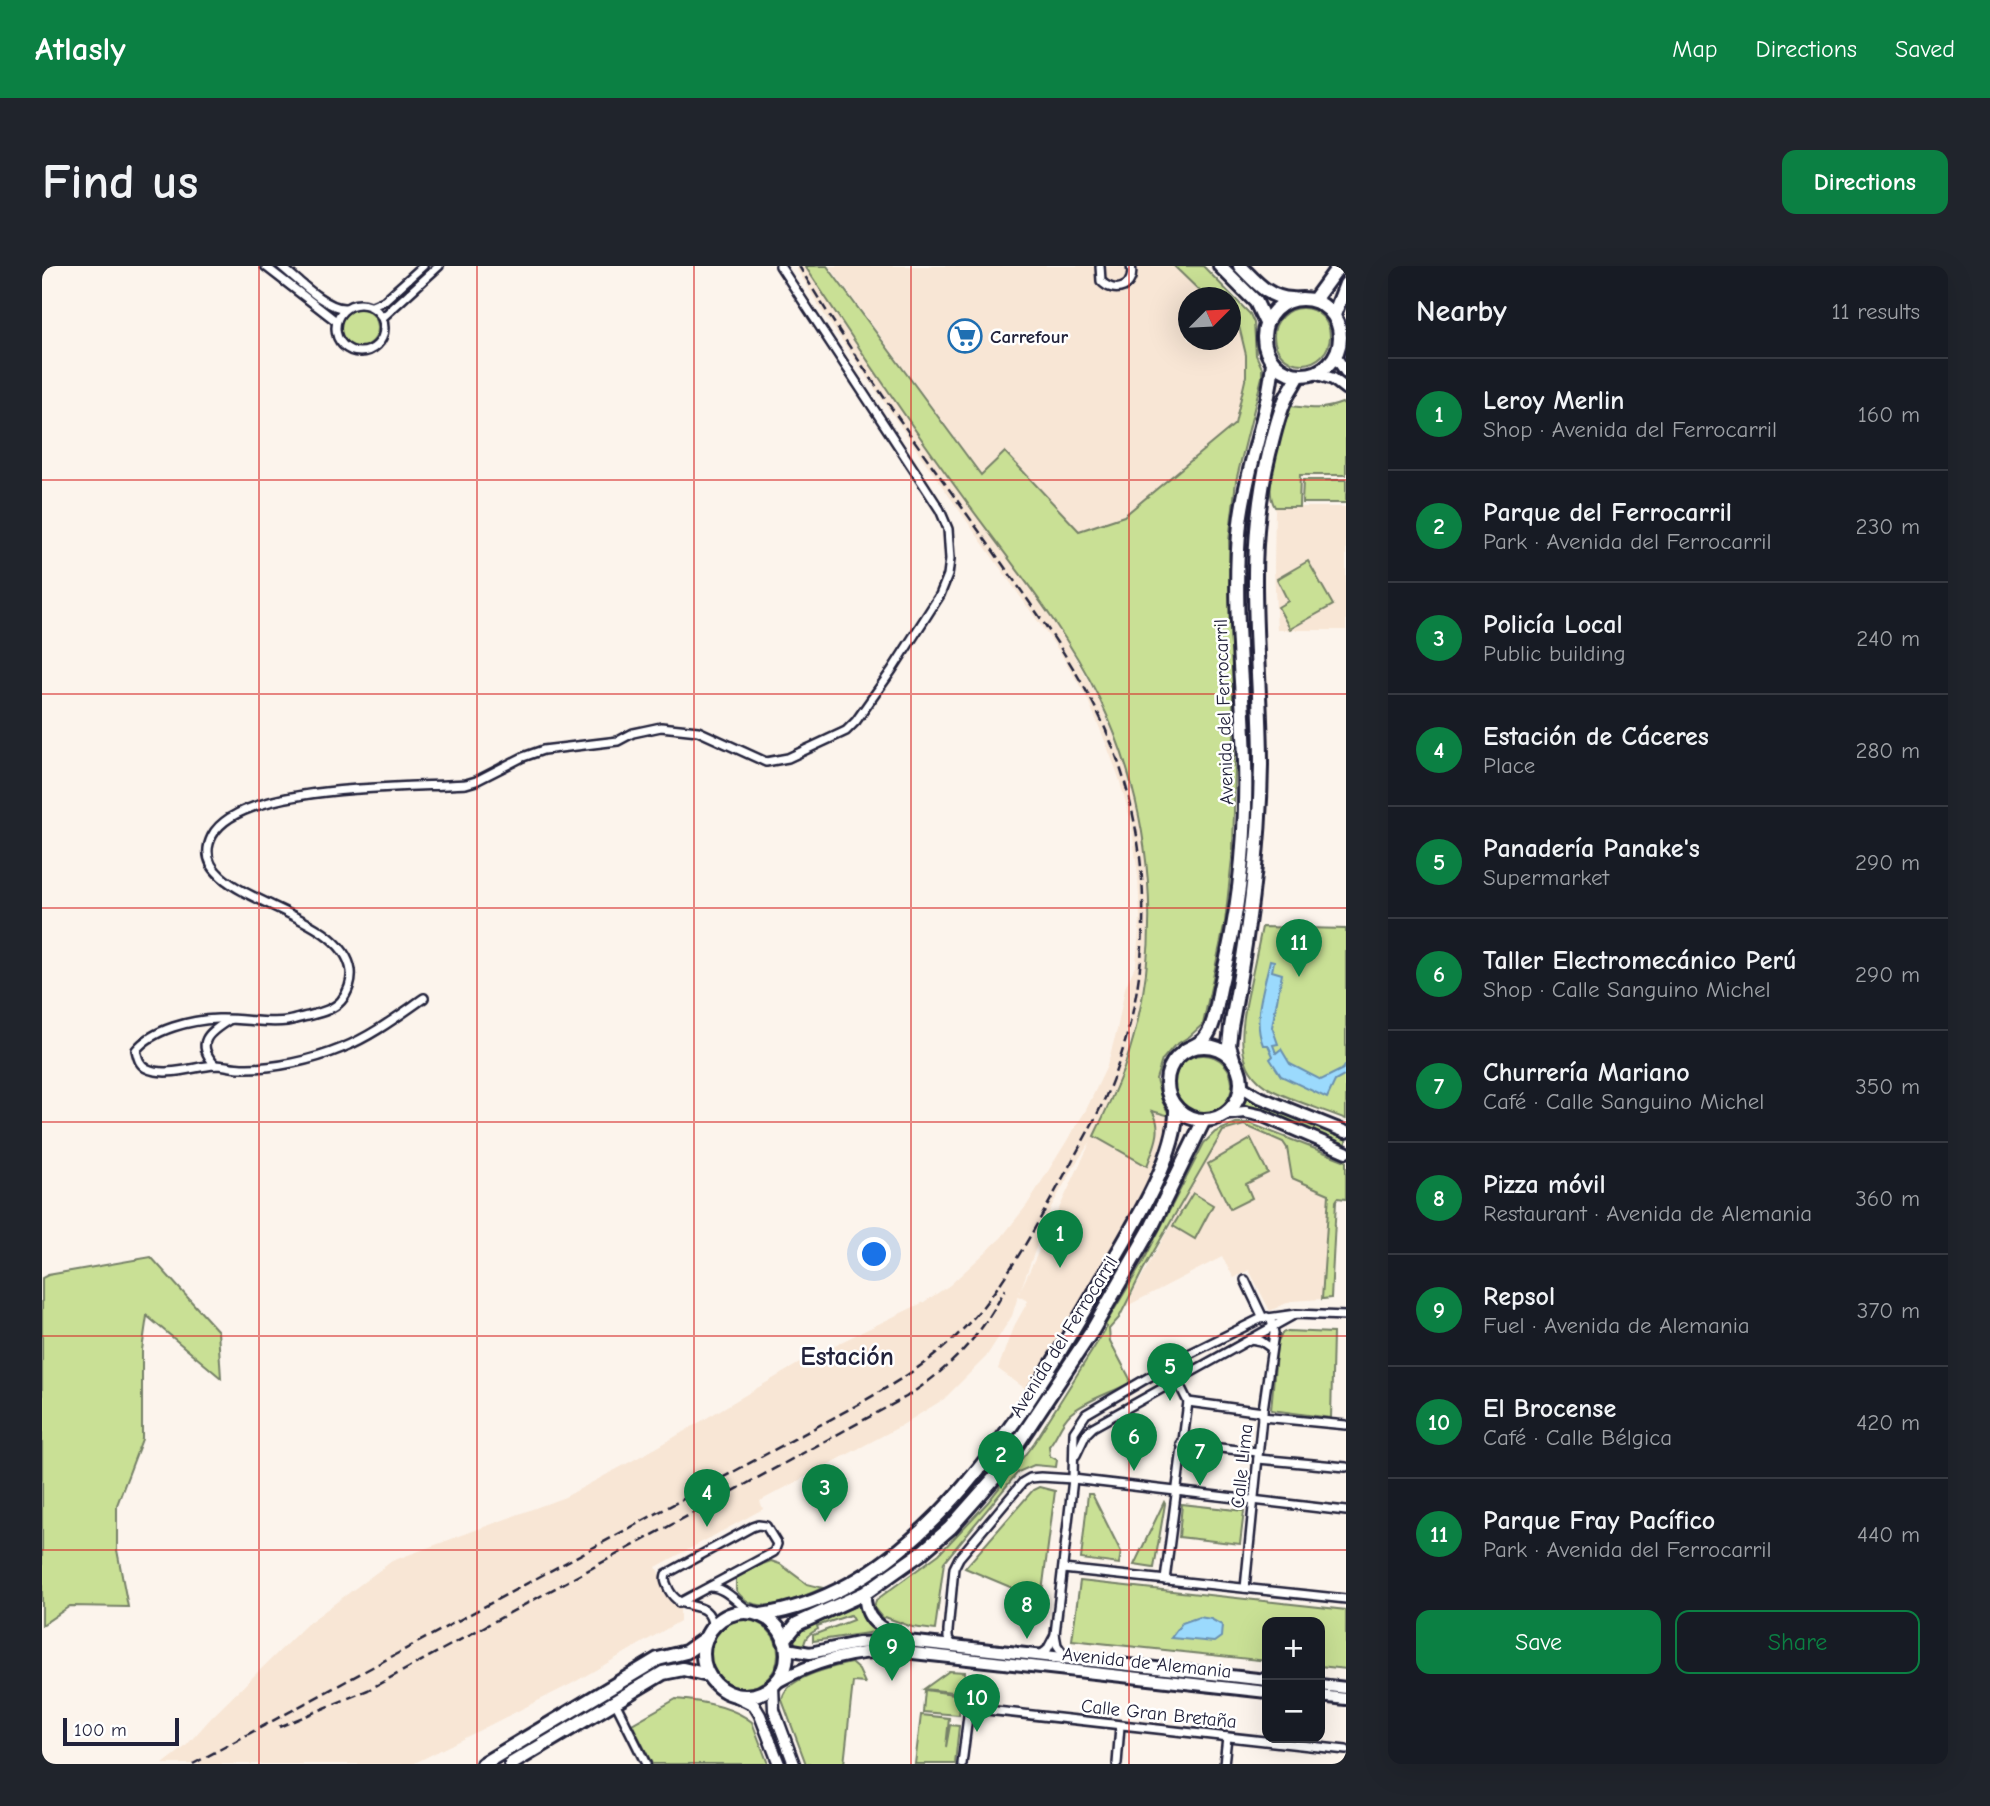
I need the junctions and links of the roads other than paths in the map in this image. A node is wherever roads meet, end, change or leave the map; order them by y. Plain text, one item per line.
1 (265, 266) edge
2 (281, 266) edge
3 (424, 266) edge
4 (439, 266) edge
5 (780, 266) edge
6 (1100, 266) edge
7 (1131, 266) edge
8 (1220, 266) edge
9 (1240, 266) edge
10 (1339, 266) edge
11 (1346, 284) edge
12 (1292, 299) junction
13 (1314, 300) junction
14 (372, 306) junction
15 (345, 308) junction
16 (1334, 315) junction
17 (382, 318) junction
18 (337, 321) junction
19 (1266, 323) junction
20 (1335, 356) junction
21 (1273, 362) junction
22 (1346, 372) edge
23 (1315, 373) junction
24 (1299, 375) junction
25 (1346, 389) edge
26 (424, 998) dead end
27 (230, 1020) junction
28 (1186, 1050) junction
29 (1234, 1062) junction
30 (215, 1065) junction
31 (1241, 1086) junction
32 (1176, 1108) junction
33 (1225, 1114) junction
34 (1204, 1121) junction
35 (1346, 1132) edge
36 (1346, 1152) edge
37 (1245, 1280) dead end
38 (1296, 1314) junction
39 (1346, 1316) edge
40 (1264, 1318) junction
41 (1270, 1329) junction
42 (1251, 1339) junction
43 (1271, 1348) junction
44 (1166, 1368) junction
45 (1179, 1380) junction
46 (1171, 1385) junction
47 (1188, 1402) junction
48 (1086, 1414) junction
49 (1262, 1414) junction
50 (1346, 1425) edge
51 (1093, 1427) junction
52 (1181, 1444) junction
53 (1258, 1456) junction
54 (1074, 1458) junction
55 (1346, 1467) edge
56 (1073, 1479) junction
57 (1176, 1491) junction
58 (1253, 1500) junction
59 (1346, 1511) edge
60 (1063, 1569) junction
61 (737, 1573) junction
62 (1165, 1580) junction
63 (1245, 1588) junction
64 (704, 1590) junction
65 (728, 1593) junction
66 (865, 1593) junction
67 (1346, 1599) edge
68 (679, 1603) junction
69 (702, 1608) junction
70 (757, 1614) junction
71 (710, 1632) junction
72 (1055, 1634) junction
73 (907, 1641) junction
74 (786, 1644) junction
75 (953, 1647) junction
76 (1040, 1655) junction
77 (1066, 1658) junction
78 (708, 1675) junction
79 (1262, 1679) edge
80 (775, 1684) junction
81 (1325, 1686) edge
82 (1346, 1688) edge
83 (1262, 1691) edge
84 (736, 1696) junction
85 (1325, 1696) edge
86 (1346, 1698) edge
87 (618, 1708) dead end
88 (1121, 1726) junction
89 (1227, 1737) junction
90 (1346, 1750) edge
91 (484, 1764) edge
92 (511, 1764) edge
93 (646, 1764) edge
94 (779, 1764) edge
95 (794, 1764) edge
96 (962, 1764) edge
97 (1117, 1764) edge
98 (1224, 1764) edge

1 - 18 street
2 - 15 street
3 - 14 street
4 - 17 street
5 - 27 street
6 - 7 street
8 - 19 highway
9 - 12 highway
10 - 13 highway
11 - 16 highway
12 - 13 highway
12 - 19 highway
13 - 16 highway
14 - 15 street
14 - 17 street
15 - 18 street
16 - 20 highway
17 - 18 street
19 - 21 highway
20 - 22 main road
20 - 23 highway
21 - 24 highway
21 - 28 highway, Avenida del Ferrocarril
23 - 24 highway
23 - 25 main road
24 - 29 highway, Avenida del Ferrocarril
26 - 30 street
27 - 30 street
27 - 30 street
28 - 29 highway
28 - 32 highway
29 - 31 highway
31 - 33 highway
31 - 35 main road
32 - 34 highway
32 - 70 highway, Avenida del Ferrocarril
33 - 34 highway
33 - 36 main road
34 - 66 highway, Avenida del Ferrocarril
37 - 40 street, Calle Lima
38 - 39 street
38 - 40 street
38 - 41 street
40 - 41 street, Calle Lima
40 - 44 street
41 - 42 street
41 - 43 street, Calle Lima
42 - 43 street
42 - 45 street
43 - 49 street, Calle Lima
44 - 45 street
44 - 46 street
44 - 48 street
45 - 46 street
45 - 47 street
46 - 51 street
47 - 49 street
47 - 52 street
48 - 51 street
48 - 54 street
49 - 50 street
49 - 53 street, Calle Lima
51 - 54 street
52 - 53 street
52 - 57 street
53 - 55 street
53 - 58 street, Calle Lima
54 - 56 street
56 - 57 street
56 - 60 street
56 - 75 street
57 - 58 street
57 - 62 street
58 - 59 street
58 - 63 street, Calle Lima
60 - 62 street
60 - 72 street
61 - 64 street
61 - 65 street
61 - 68 street
62 - 63 street
63 - 67 street
64 - 65 street
64 - 68 street
64 - 69 street
65 - 70 street
66 - 73 main road
66 - 74 highway, Avenida del Ferrocarril
68 - 69 street
69 - 71 street
70 - 71 highway
70 - 74 highway
71 - 78 highway
71 - 91 highway
72 - 76 street
72 - 77 street
73 - 74 main road, Avenida de Alemania
73 - 75 main road, Avenida de Alemania
74 - 80 highway
75 - 76 main road, Avenida de Alemania
76 - 77 main road, Avenida de Alemania
77 - 79 main road, Avenida de Alemania
78 - 84 highway
78 - 92 highway
80 - 83 main road, Avenida de Alemania
80 - 84 highway
80 - 95 main road
81 - 82 main road
84 - 94 main road
85 - 86 main road
87 - 93 street
88 - 89 street, Calle Gran Bretaña
88 - 96 street, Calle Gran Bretaña
88 - 97 street
89 - 90 street, Calle Gran Bretaña
89 - 98 street

